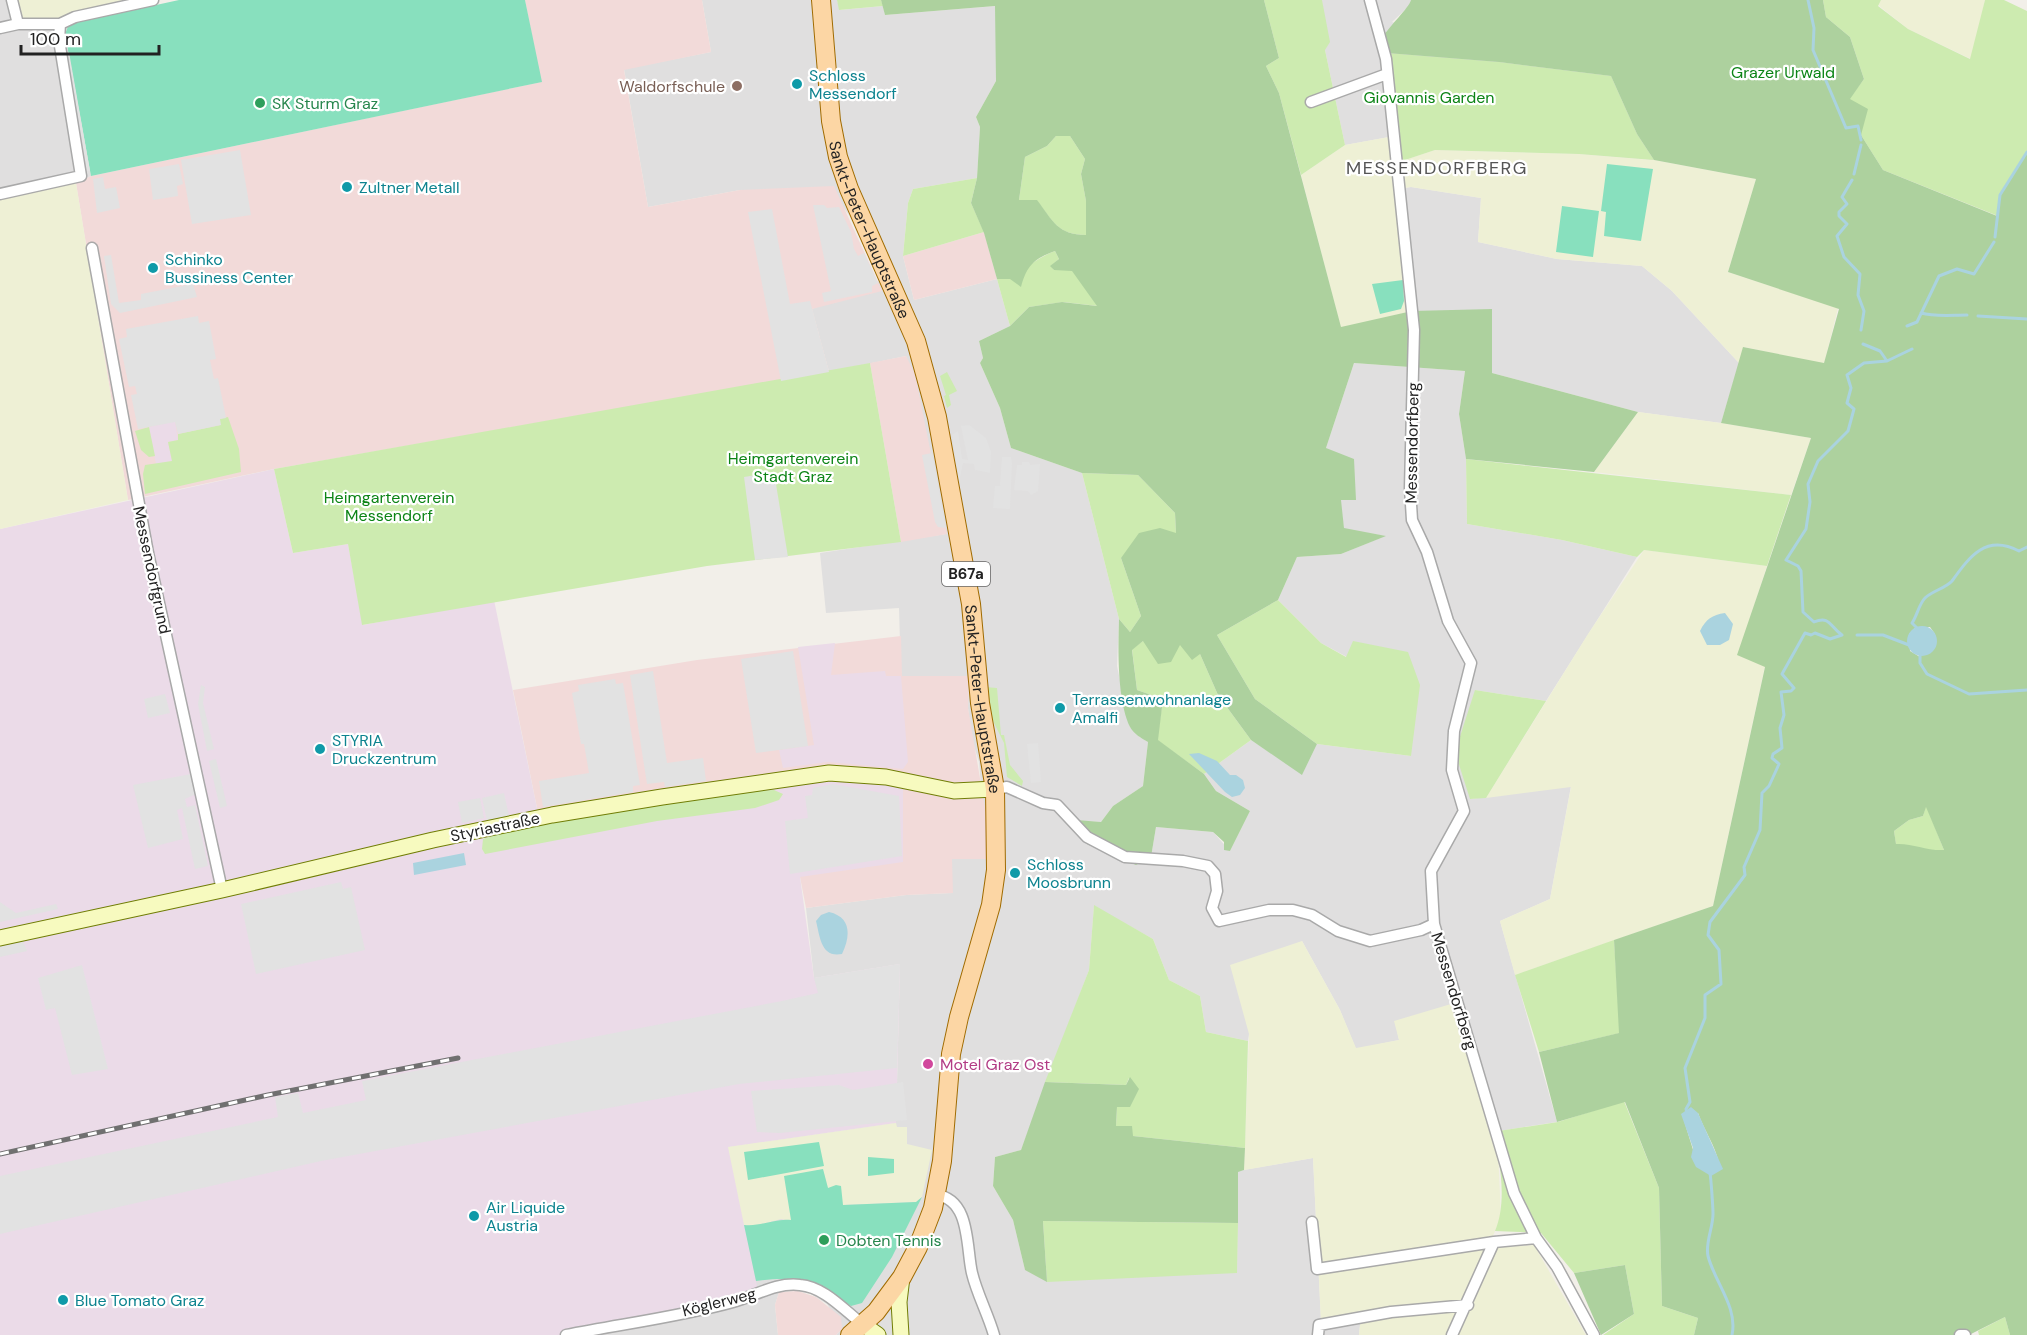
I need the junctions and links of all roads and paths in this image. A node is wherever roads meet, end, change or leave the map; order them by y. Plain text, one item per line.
1 (12, 0) edge
2 (153, 0) edge
3 (821, 0) edge
4 (1370, 0) edge
5 (18, 24) junction
6 (60, 24) junction
7 (0, 28) edge
8 (1387, 74) junction
9 (1311, 102) dead end
10 (0, 194) edge
11 (92, 248) dead end
12 (995, 789) junction
13 (222, 890) junction
14 (1434, 924) junction
15 (0, 938) edge
16 (936, 1195) junction
17 (1312, 1222) dead end
18 (1536, 1238) junction
19 (1494, 1242) junction
20 (902, 1277) junction
21 (1468, 1305) junction
22 (859, 1331) edge
23 (566, 1335) edge
24 (878, 1335) edge
25 (901, 1335) edge
26 (994, 1335) edge
27 (1318, 1335) edge
28 (1452, 1335) edge
29 (1594, 1335) edge
30 (1960, 1335) edge
31 (1965, 1335) edge

1 - 5 street
2 - 6 street
3 - 12 main road, Sankt-Peter-Hauptstraße / B67a
4 - 8 street, Messendorfberg
5 - 6 street
5 - 7 street
6 - 10 street
8 - 9 street
8 - 14 street, Messendorfberg
11 - 13 street, Messendorfgrund
12 - 13 street, Styriastraße
12 - 14 street
12 - 16 main road, Sankt-Peter-Hauptstraße / B67a
13 - 15 street, Styriastraße
14 - 18 street, Messendorfberg
16 - 20 main road, Sankt-Peter-Hauptstraße / B67a
16 - 26 street
17 - 19 street
18 - 19 street
18 - 29 street, Messendorfberg
19 - 21 street
20 - 22 main road, B67a
20 - 25 street, Sankt-Peter-Hauptstraße
21 - 27 street
21 - 28 street
22 - 23 street, Köglerweg
22 - 24 street
30 - 31 street

